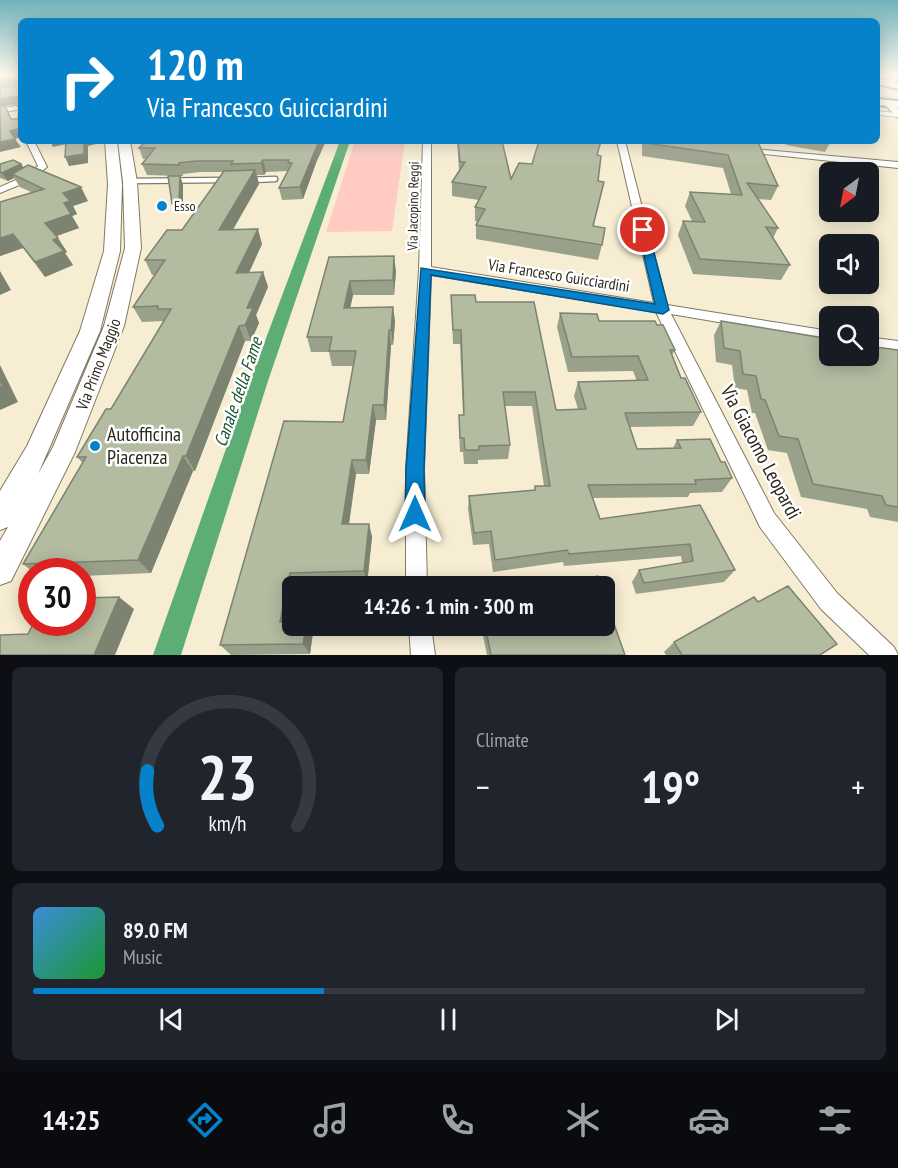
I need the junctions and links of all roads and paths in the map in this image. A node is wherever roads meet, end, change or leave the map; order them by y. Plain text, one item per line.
1 (17, 110) edge
2 (0, 111) edge
3 (880, 113) edge
4 (898, 115) edge
5 (32, 144) edge
6 (111, 144) edge
7 (124, 144) edge
8 (426, 144) edge
9 (622, 144) edge
10 (736, 149) edge
11 (898, 165) edge
12 (275, 179) dead end
13 (231, 180) edge
14 (242, 180) edge
15 (130, 181) junction
16 (2, 194) edge
17 (425, 270) junction
18 (663, 310) junction
19 (819, 334) edge
20 (879, 343) edge
21 (898, 346) edge
22 (0, 517) edge
23 (0, 570) edge
24 (416, 576) edge
25 (421, 636) edge
26 (423, 655) edge
27 (886, 655) edge

1 - 2 street
3 - 4 lane
5 - 16 street
6 - 22 main road, Via Primo Maggio
7 - 15 main road, Via Primo Maggio
8 - 17 street, Via Jacopino Reggi
9 - 18 street, Via Giacomo Leopardi
10 - 11 street
12 - 14 lane
13 - 15 lane
15 - 23 main road, Via Primo Maggio
17 - 18 street, Via Francesco Guicciardini
17 - 24 street, Via Jacopino Reggi
18 - 19 street, Via Francesco Guicciardini
18 - 27 street, Via Giacomo Leopardi
20 - 21 street
25 - 26 street

